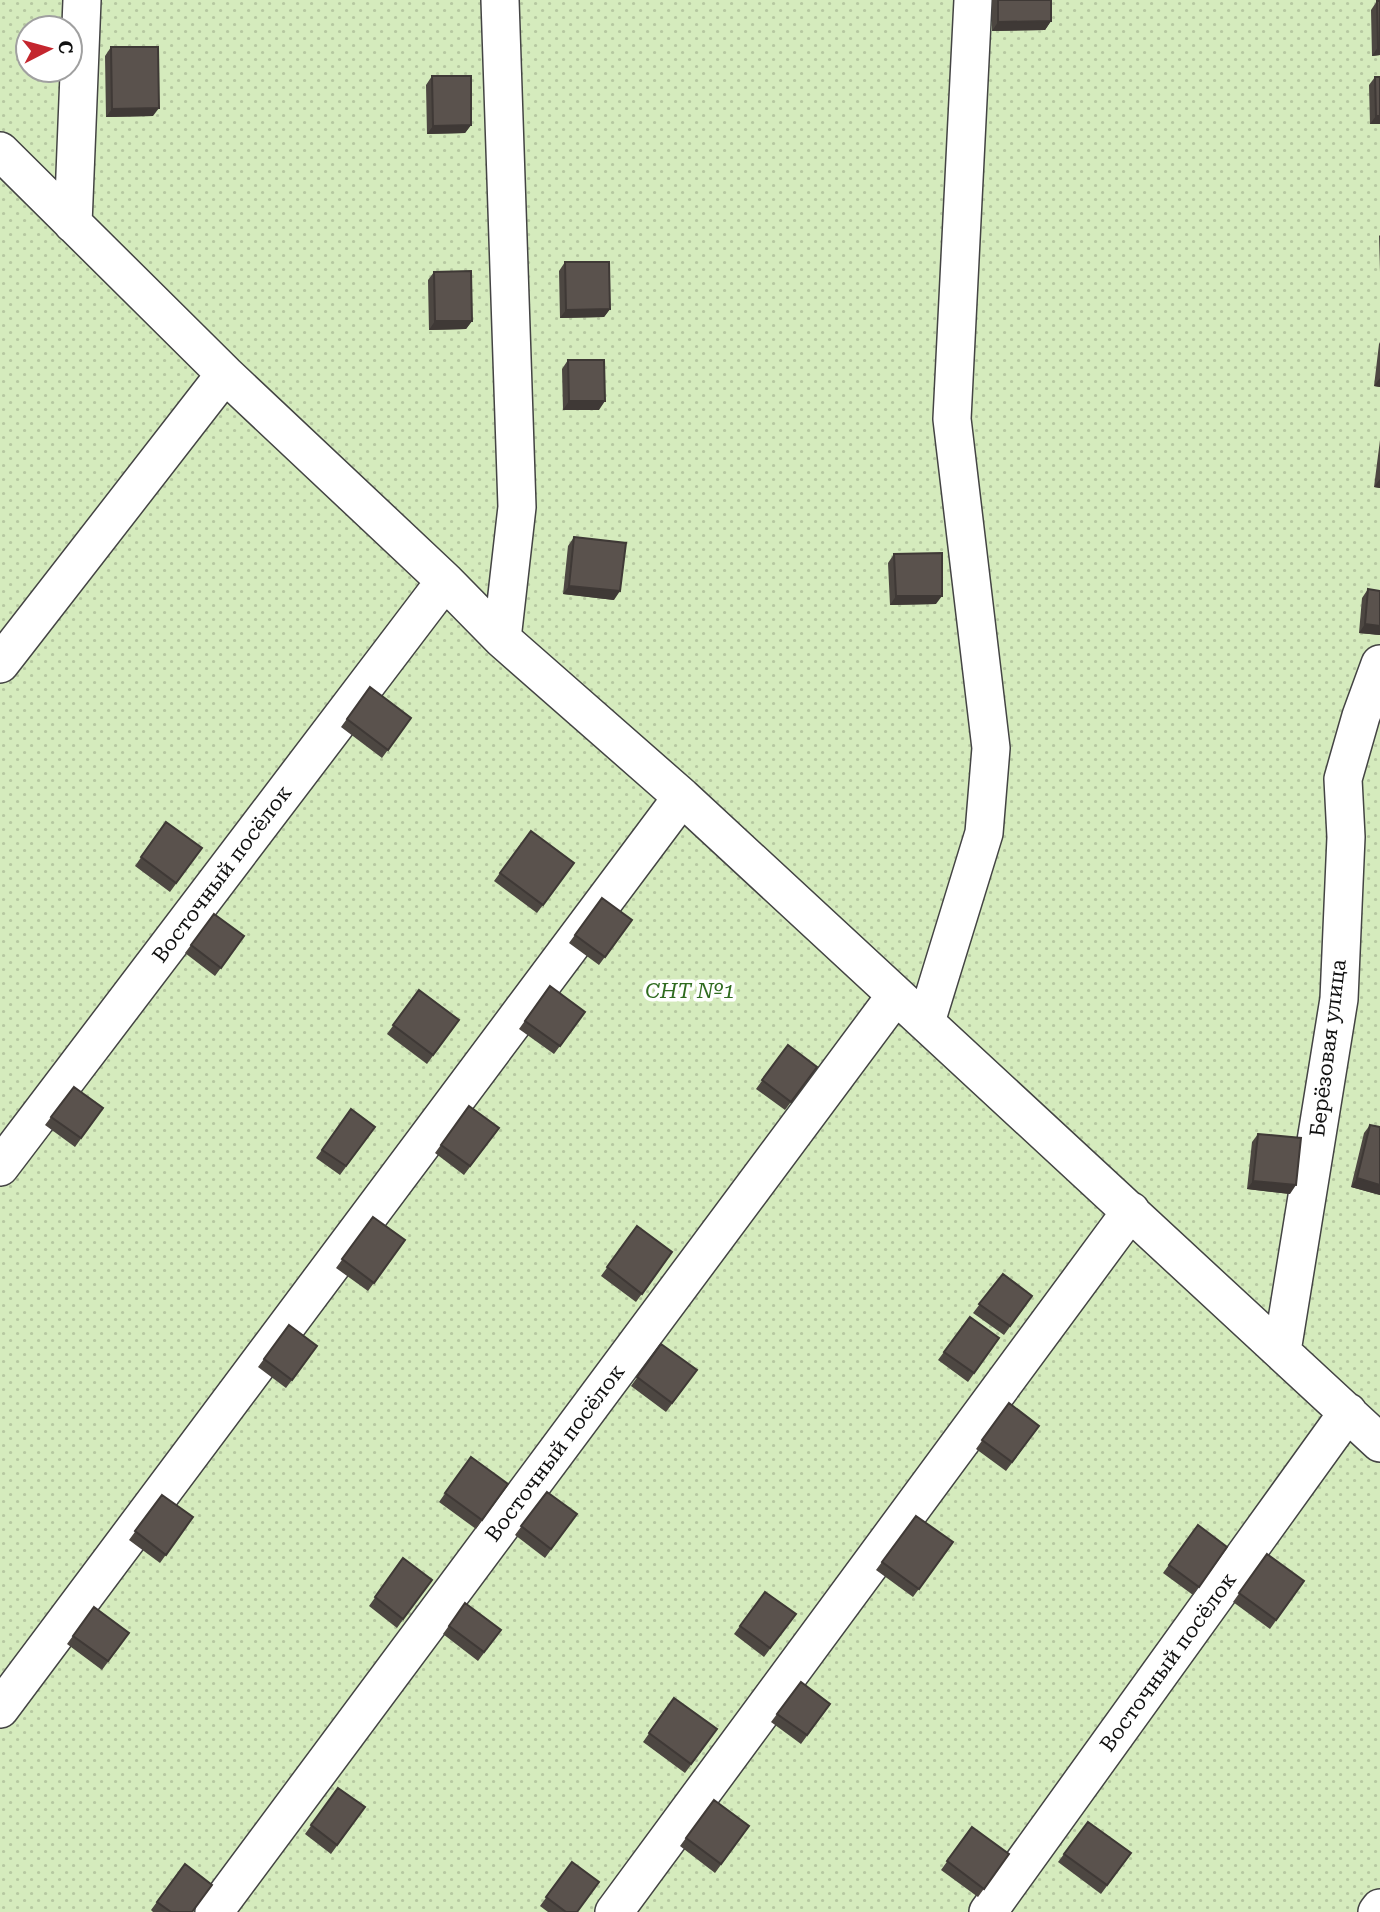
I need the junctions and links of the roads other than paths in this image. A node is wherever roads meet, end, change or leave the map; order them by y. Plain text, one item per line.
1 (82, 0) edge
2 (500, 0) edge
3 (973, 0) edge
4 (0, 151) edge
5 (74, 224) junction
6 (225, 374) junction
7 (445, 581) junction
8 (502, 639) junction
9 (0, 664) edge
10 (1380, 664) edge
11 (682, 797) junction
12 (896, 995) junction
13 (926, 1022) junction
14 (0, 1167) edge
15 (1131, 1212) junction
16 (1282, 1351) junction
17 (1348, 1412) junction
18 (1380, 1443) edge
19 (0, 1709) edge
20 (1380, 1908) edge
21 (214, 1912) edge
22 (614, 1912) edge
23 (988, 1912) edge
24 (1377, 1912) edge

1 - 5 street
2 - 8 street
3 - 13 street
4 - 5 street
5 - 6 street
6 - 7 street
6 - 9 street
7 - 8 street
7 - 14 street, Восточный посёлок
8 - 11 street
10 - 16 street, Берёзовая улица
11 - 12 street
11 - 19 street
12 - 13 street
12 - 21 street, Восточный посёлок
13 - 15 street
15 - 16 street
15 - 22 street
16 - 17 street
17 - 18 street
17 - 23 street, Восточный посёлок
20 - 24 street

